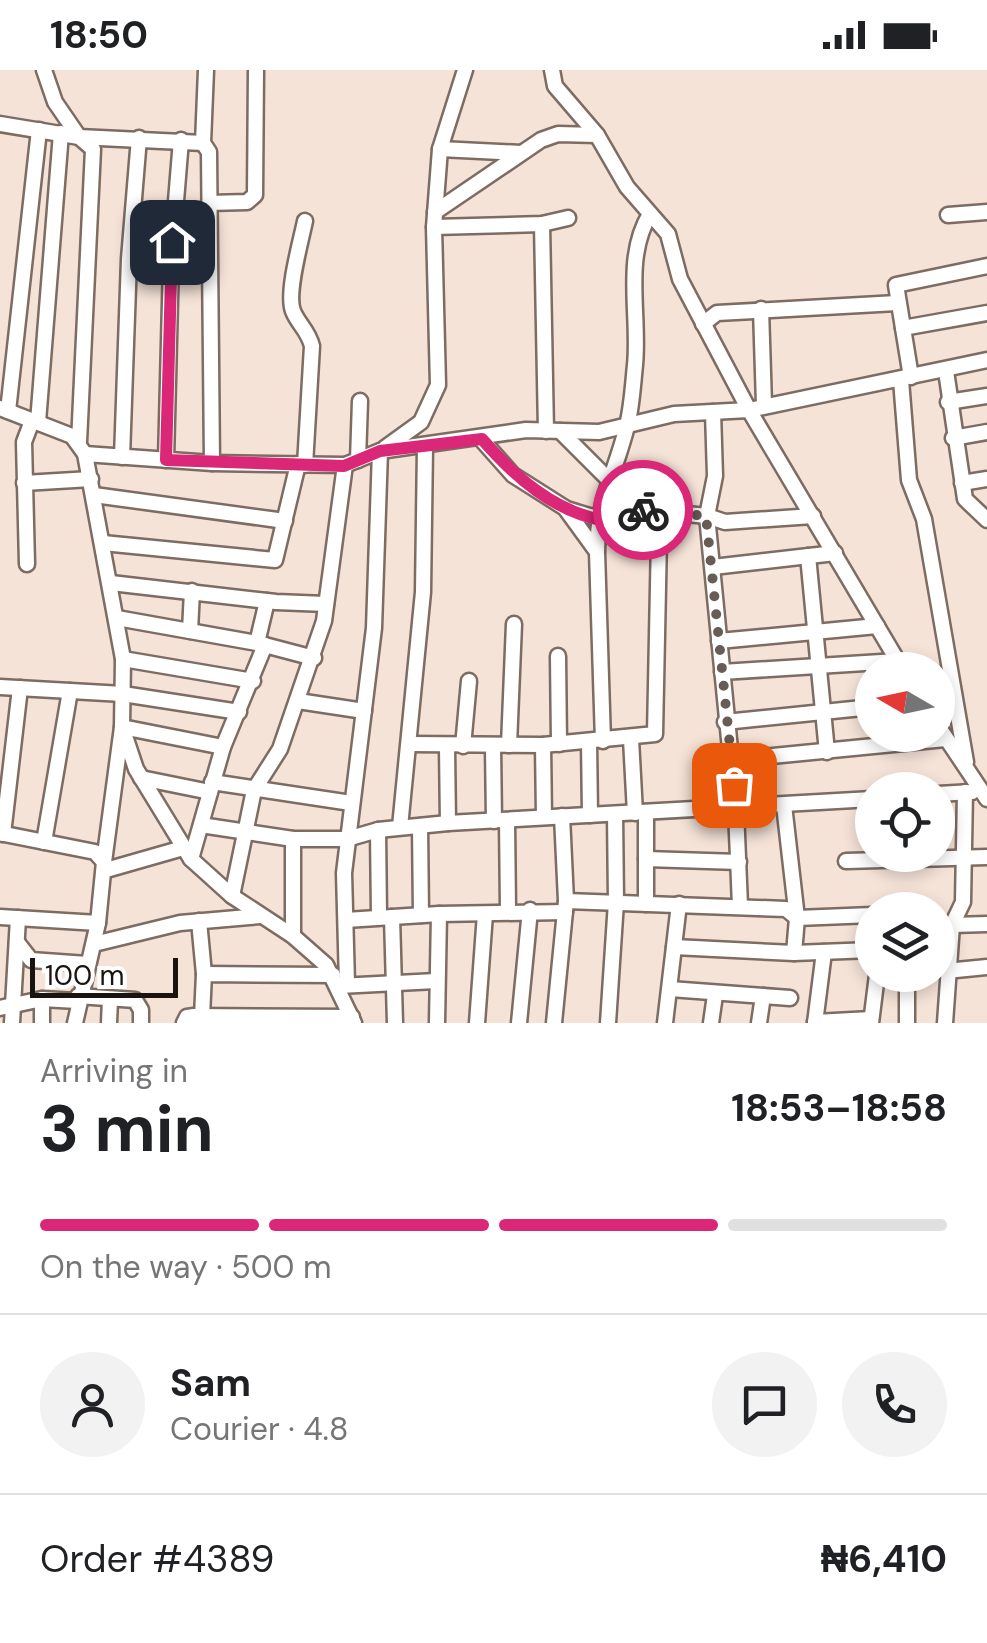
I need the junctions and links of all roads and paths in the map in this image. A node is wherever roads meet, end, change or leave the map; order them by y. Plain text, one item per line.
1 (44, 70) edge
2 (206, 70) edge
3 (256, 70) edge
4 (464, 70) edge
5 (552, 70) edge
6 (0, 124) edge
7 (39, 130) junction
8 (61, 133) junction
9 (597, 136) junction
10 (79, 137) junction
11 (139, 138) junction
12 (180, 140) junction
13 (203, 144) junction
14 (440, 149) junction
15 (522, 153) junction
16 (209, 203) junction
17 (987, 212) edge
18 (650, 214) junction
19 (948, 215) dead end
20 (568, 218) dead end
21 (434, 220) junction
22 (305, 221) dead end
23 (542, 224) junction
24 (987, 266) edge
25 (20, 299) junction
26 (49, 302) junction
27 (897, 302) junction
28 (762, 309) junction
29 (987, 313) edge
30 (703, 324) junction
31 (903, 328) junction
32 (987, 360) edge
33 (946, 371) junction
34 (906, 378) junction
35 (987, 396) edge
36 (360, 401) dead end
37 (948, 402) junction
38 (764, 406) junction
39 (4, 410) edge
40 (748, 410) junction
41 (713, 412) junction
42 (35, 422) junction
43 (627, 426) junction
44 (553, 431) junction
45 (987, 432) edge
46 (954, 438) junction
47 (482, 439) junction
48 (425, 446) junction
49 (82, 448) junction
50 (380, 451) junction
51 (122, 457) junction
52 (166, 460) junction
53 (212, 463) junction
54 (351, 463) junction
55 (302, 464) junction
56 (90, 479) junction
57 (607, 479) junction
58 (987, 479) edge
59 (24, 482) junction
60 (962, 483) junction
61 (94, 495) junction
62 (565, 508) junction
63 (635, 509) junction
64 (706, 516) junction
65 (812, 516) junction
66 (598, 518) junction
67 (986, 519) edge
68 (285, 521) junction
69 (987, 535) edge
70 (103, 543) junction
71 (598, 552) junction
72 (834, 553) junction
73 (808, 556) junction
74 (27, 564) dead end
75 (713, 567) junction
76 (110, 582) junction
77 (192, 591) junction
78 (267, 601) junction
79 (326, 604) junction
80 (117, 618) junction
81 (514, 624) dead end
82 (877, 626) junction
83 (190, 631) junction
84 (818, 635) junction
85 (719, 641) junction
86 (261, 644) junction
87 (892, 652) edge
88 (558, 656) dead end
89 (314, 658) junction
90 (123, 660) junction
91 (819, 666) junction
92 (855, 666) edge
93 (722, 672) junction
94 (253, 681) junction
95 (469, 681) dead end
96 (0, 686) edge
97 (20, 688) junction
98 (70, 691) junction
99 (123, 694) junction
100 (298, 701) junction
101 (855, 709) edge
102 (364, 711) junction
103 (239, 712) junction
104 (824, 713) junction
105 (726, 722) junction
106 (122, 727) junction
107 (631, 739) junction
108 (596, 740) junction
109 (409, 744) junction
110 (551, 745) junction
111 (463, 746) junction
112 (500, 746) junction
113 (223, 747) junction
114 (447, 747) junction
115 (855, 747) edge
116 (955, 749) edge
117 (827, 752) junction
118 (730, 760) junction
119 (966, 762) junction
120 (141, 778) junction
121 (211, 787) junction
122 (254, 790) junction
123 (965, 792) junction
124 (955, 793) edge
125 (985, 794) edge
126 (855, 800) edge
127 (351, 804) junction
128 (784, 805) junction
129 (736, 810) junction
130 (641, 812) junction
131 (615, 814) junction
132 (590, 815) junction
133 (562, 816) junction
134 (544, 817) junction
135 (500, 820) junction
136 (448, 823) junction
137 (200, 826) junction
138 (420, 826) junction
139 (400, 827) junction
140 (378, 830) junction
141 (243, 832) junction
142 (2, 833) edge
143 (347, 839) junction
144 (293, 840) junction
145 (44, 842) junction
146 (187, 854) junction
147 (987, 856) edge
148 (964, 858) junction
149 (646, 859) junction
150 (846, 861) dead end
151 (739, 862) junction
152 (105, 866) junction
153 (232, 896) junction
154 (616, 902) junction
155 (646, 904) junction
156 (679, 904) junction
157 (740, 906) junction
158 (566, 907) junction
159 (530, 910) junction
160 (508, 911) junction
161 (421, 914) junction
162 (439, 914) junction
163 (485, 914) junction
164 (261, 916) junction
165 (855, 916) edge
166 (0, 917) edge
167 (386, 917) junction
168 (955, 917) edge
169 (18, 918) junction
170 (796, 918) junction
171 (955, 919) edge
172 (199, 920) junction
173 (346, 920) junction
174 (98, 924) junction
175 (987, 924) edge
176 (294, 936) junction
177 (16, 942) junction
178 (94, 944) junction
179 (674, 947) junction
180 (855, 951) edge
181 (824, 952) junction
182 (794, 953) junction
183 (31, 960) junction
184 (87, 964) junction
185 (987, 967) edge
186 (955, 971) edge
187 (204, 974) junction
188 (14, 980) junction
189 (436, 981) junction
190 (339, 982) junction
191 (392, 983) junction
192 (670, 989) junction
193 (875, 992) edge
194 (907, 992) edge
195 (946, 992) edge
196 (715, 994) junction
197 (764, 996) junction
198 (78, 998) junction
199 (110, 998) junction
200 (790, 998) dead end
201 (42, 999) junction
202 (6, 1007) edge
203 (208, 1018) edge
204 (353, 1020) edge
205 (871, 1021) edge
206 (815, 1022) edge
207 (12, 1023) edge
208 (42, 1023) edge
209 (75, 1023) edge
210 (109, 1023) edge
211 (141, 1023) edge
212 (184, 1023) edge
213 (395, 1023) edge
214 (437, 1023) edge
215 (477, 1023) edge
216 (520, 1023) edge
217 (554, 1023) edge
218 (608, 1023) edge
219 (665, 1023) edge
220 (711, 1023) edge
221 (759, 1023) edge
222 (907, 1023) edge
223 (945, 1023) edge

1 - 10 street
2 - 13 street
3 - 16 street
4 - 14 street
5 - 9 street
6 - 7 street
7 - 8 street
7 - 25 street
8 - 10 street
8 - 26 street
9 - 15 street
9 - 18 street
10 - 11 street
10 - 49 street
11 - 12 street
11 - 51 street
12 - 13 street
12 - 52 street
13 - 16 street
14 - 15 street
14 - 21 street
15 - 21 street
16 - 53 street
17 - 19 street
18 - 30 street
18 - 43 street
20 - 23 street
21 - 23 street
21 - 50 street
22 - 55 street
23 - 44 street
24 - 27 street
25 - 26 street
25 - 39 street
26 - 42 street
27 - 28 street
27 - 31 street
28 - 30 street
28 - 38 street
29 - 31 street
30 - 40 street
31 - 34 street
32 - 33 street
33 - 34 street
33 - 37 street
34 - 38 street
34 - 119 street
35 - 37 street
36 - 54 street
37 - 46 street
38 - 40 street
39 - 42 street
40 - 41 street
40 - 65 street
41 - 43 street
41 - 64 street
42 - 49 street
42 - 59 street
43 - 44 street
43 - 57 street
44 - 47 street
44 - 57 street
45 - 46 street
46 - 60 street
47 - 48 street
47 - 62 street
48 - 50 street
48 - 109 street
49 - 51 street
49 - 56 street
50 - 54 street
50 - 102 street
51 - 52 street
52 - 53 street
53 - 55 street
54 - 55 street
54 - 79 street
55 - 68 street
56 - 59 street
56 - 61 street
57 - 63 street
57 - 66 street
58 - 60 street
59 - 74 street
60 - 67 street
61 - 68 street
61 - 70 street
62 - 66 street
62 - 71 street
63 - 64 street
63 - 66 street
63 - 107 street
64 - 65 street
64 - 75 street
65 - 72 street
66 - 71 street
67 - 69 street
68 - 70 street
70 - 76 street
71 - 108 street
72 - 73 street
72 - 82 street
73 - 75 street
73 - 84 street
75 - 85 street
76 - 77 street
76 - 80 street
77 - 78 street
77 - 83 street
78 - 79 street
78 - 86 street
79 - 89 street
80 - 83 street
80 - 90 street
81 - 112 street
82 - 84 street
82 - 87 street
83 - 86 street
84 - 85 street
84 - 91 street
85 - 93 street
86 - 89 street
86 - 94 street
88 - 110 street
89 - 100 street
90 - 94 street
90 - 99 street
91 - 92 street
91 - 93 street
91 - 104 street
93 - 105 street
94 - 103 street
95 - 111 street
96 - 97 street
97 - 98 street
97 - 142 street
98 - 99 street
98 - 145 street
99 - 103 street
99 - 106 street
100 - 102 street
100 - 122 street
101 - 104 street
102 - 127 street
103 - 113 street
104 - 105 street
104 - 117 street
105 - 118 street
106 - 113 street
106 - 120 street
106 - 152 street
107 - 108 street
107 - 130 street
108 - 110 street
108 - 132 street
109 - 114 street
109 - 139 street
110 - 112 street
110 - 134 street
111 - 112 street
111 - 114 street
112 - 135 street
113 - 121 street
114 - 136 street
115 - 117 street
116 - 119 street
117 - 118 street
118 - 129 street
119 - 125 street
120 - 121 street
120 - 146 street
121 - 122 street
121 - 137 street
122 - 127 street
122 - 141 street
123 - 124 street
123 - 125 street
123 - 148 street
126 - 128 street
127 - 143 street
128 - 129 street
128 - 170 street
129 - 130 street
129 - 151 street
130 - 131 street
130 - 149 street
131 - 132 street
131 - 154 street
132 - 133 street
133 - 134 street
133 - 158 street
134 - 135 street
135 - 136 street
135 - 160 street
136 - 138 street
137 - 141 street
137 - 146 street
138 - 139 street
138 - 161 street
139 - 140 street
140 - 143 street
140 - 167 street
141 - 144 street
141 - 153 street
142 - 145 street
143 - 144 street
143 - 173 street
144 - 176 street
145 - 152 street
146 - 152 street
146 - 153 street
147 - 148 street
148 - 150 street
148 - 168 street
149 - 151 street
149 - 155 street
151 - 157 street
152 - 174 street
153 - 164 street
154 - 155 street
154 - 158 street
154 - 218 street
155 - 156 street
156 - 157 street
156 - 179 street
157 - 170 street
158 - 159 street
158 - 217 street
159 - 160 street
159 - 216 street
160 - 163 street
161 - 162 street
161 - 167 street
162 - 163 street
162 - 189 street
163 - 215 street
164 - 172 street
164 - 176 street
165 - 170 street
166 - 169 street
167 - 173 street
167 - 191 street
169 - 174 street
169 - 177 street
170 - 182 street
171 - 175 street
172 - 178 street
172 - 187 street
173 - 190 street
174 - 178 street
176 - 190 street
177 - 183 street
177 - 188 street
178 - 184 street
179 - 182 street
179 - 192 street
180 - 181 street
181 - 182 street
181 - 206 street
183 - 184 street
183 - 188 street
184 - 198 street
185 - 186 street
187 - 190 street
187 - 203 street
188 - 202 street
189 - 191 street
189 - 214 street
190 - 191 street
190 - 204 street
191 - 213 street
192 - 196 street
192 - 219 street
193 - 205 street
194 - 222 street
195 - 223 street
196 - 197 street
196 - 220 street
197 - 200 street
197 - 221 street
198 - 199 street
198 - 201 street
198 - 209 street
199 - 210 street
199 - 211 street
201 - 202 street
201 - 208 street
202 - 207 street
203 - 204 street
203 - 212 street
205 - 206 street

